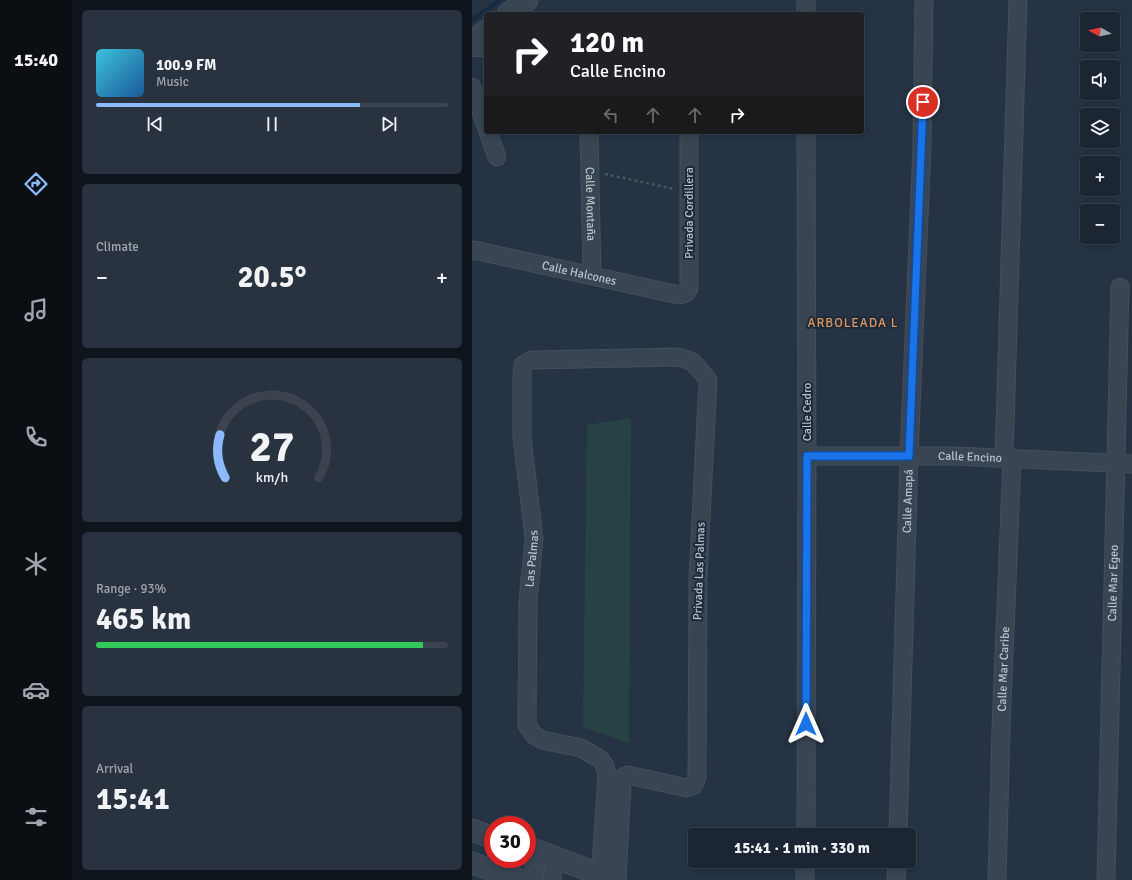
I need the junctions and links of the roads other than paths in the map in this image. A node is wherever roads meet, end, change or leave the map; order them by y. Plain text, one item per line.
1 (527, 0) edge
2 (806, 0) edge
3 (924, 0) edge
4 (1018, 0) edge
5 (511, 12) edge
6 (806, 12) edge
7 (484, 32) edge
8 (472, 42) edge
9 (472, 47) edge
10 (484, 48) edge
11 (472, 87) edge
12 (484, 120) edge
13 (489, 134) edge
14 (589, 134) edge
15 (689, 134) edge
16 (806, 134) edge
17 (497, 157) dead end
18 (472, 251) edge
19 (592, 275) junction
20 (1120, 287) dead end
21 (686, 293) joint
22 (693, 362) joint
23 (807, 456) junction
24 (909, 456) junction
25 (1008, 459) junction
26 (1115, 463) junction
27 (1132, 464) edge
28 (806, 828) edge
29 (898, 828) edge
30 (472, 830) edge
31 (484, 835) edge
32 (536, 850) edge
33 (554, 857) junction
34 (472, 863) edge
35 (532, 868) edge
36 (806, 868) edge
37 (897, 868) edge
38 (608, 879) edge
39 (520, 880) edge
40 (533, 880) edge
41 (552, 880) edge
42 (805, 880) edge
43 (896, 880) edge
44 (997, 880) edge
45 (1106, 880) edge

1 - 5 street
2 - 6 street
3 - 24 street, Calle Amapá
4 - 25 street, Calle Mar Caribe
7 - 8 street
9 - 10 street
11 - 12 street
13 - 17 street
14 - 19 street, Calle Montaña
15 - 21 street, Privada Cordillera
16 - 23 street, Calle Cedro
18 - 19 street, Calle Halcones
19 - 21 street, Calle Halcones
20 - 26 street, Calle Mar Egeo
22 - 38 street, Privada Las Palmas
22 - 38 street, Las Palmas
23 - 24 street, Calle Encino
23 - 28 street, Calle Cedro
24 - 25 street, Calle Encino
24 - 29 street, Calle Amapá
25 - 26 street, Calle Encino
25 - 44 street, Calle Mar Caribe
26 - 27 street, Calle Encino
26 - 45 street, Calle Mar Egeo
30 - 31 street
32 - 33 street
33 - 38 street
33 - 41 street
34 - 39 street
35 - 40 street
36 - 42 street
37 - 43 street

